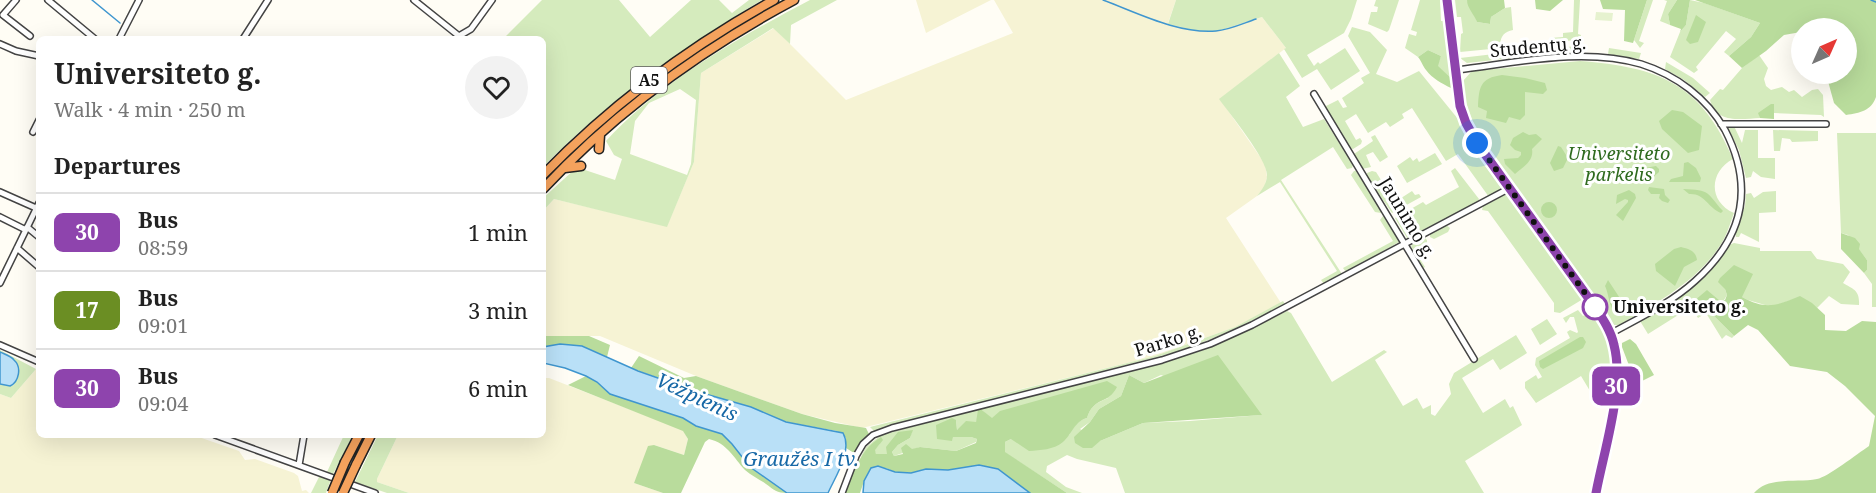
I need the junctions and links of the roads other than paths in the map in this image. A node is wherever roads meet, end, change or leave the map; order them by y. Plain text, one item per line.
1 (16, 0) edge
2 (48, 0) edge
3 (139, 0) edge
4 (268, 0) edge
5 (414, 0) edge
6 (492, 0) edge
7 (774, 0) edge
8 (795, 0) edge
9 (1447, 0) edge
10 (1452, 0) edge
11 (1452, 27) junction
12 (30, 36) dead end
13 (91, 36) edge
14 (121, 36) edge
15 (245, 36) edge
16 (457, 36) edge
17 (460, 36) edge
18 (0, 45) edge
19 (36, 55) edge
20 (1456, 70) junction
21 (1314, 94) dead end
22 (1826, 123) dead end
23 (1721, 124) junction
24 (36, 126) edge
25 (33, 132) dead end
26 (600, 135) junction
27 (599, 149) dead end
28 (581, 166) dead end
29 (564, 168) junction
30 (546, 172) edge
31 (546, 186) edge
32 (1510, 188) junction
33 (0, 192) edge
34 (36, 205) edge
35 (36, 210) edge
36 (0, 217) edge
37 (27, 228) junction
38 (36, 235) edge
39 (1405, 244) junction
40 (17, 248) junction
41 (36, 264) edge
42 (0, 283) edge
43 (1611, 334) junction
44 (0, 345) edge
45 (1474, 359) dead end
46 (36, 361) edge
47 (223, 438) edge
48 (304, 438) edge
49 (357, 438) edge
50 (370, 438) edge
51 (299, 465) junction
52 (332, 493) edge
53 (343, 493) edge
54 (375, 493) edge
55 (842, 493) edge
56 (1596, 493) edge

1 - 12 street
2 - 13 street
3 - 14 street
4 - 15 street
5 - 16 street
6 - 17 street
7 - 30 highway, A5
8 - 26 highway, A5
9 - 11 main road
10 - 11 main road
11 - 20 main road
18 - 19 street
20 - 23 street, Studentų g.
20 - 32 main road
21 - 39 street, Jaunimo g.
22 - 23 street
23 - 43 street, Studentų g.
24 - 25 street
26 - 27 highway
26 - 29 highway, A5
28 - 29 highway
29 - 31 highway, A5
32 - 39 street, Parko g.
32 - 43 main road
33 - 34 street
35 - 37 street
36 - 37 street
37 - 38 street
37 - 40 street
39 - 45 street, Jaunimo g.
39 - 55 street, Parko g.
40 - 41 street
40 - 42 street
43 - 56 main road
44 - 46 street
47 - 51 street
48 - 51 street
49 - 52 highway, bridge
50 - 53 highway, bridge
51 - 54 street

